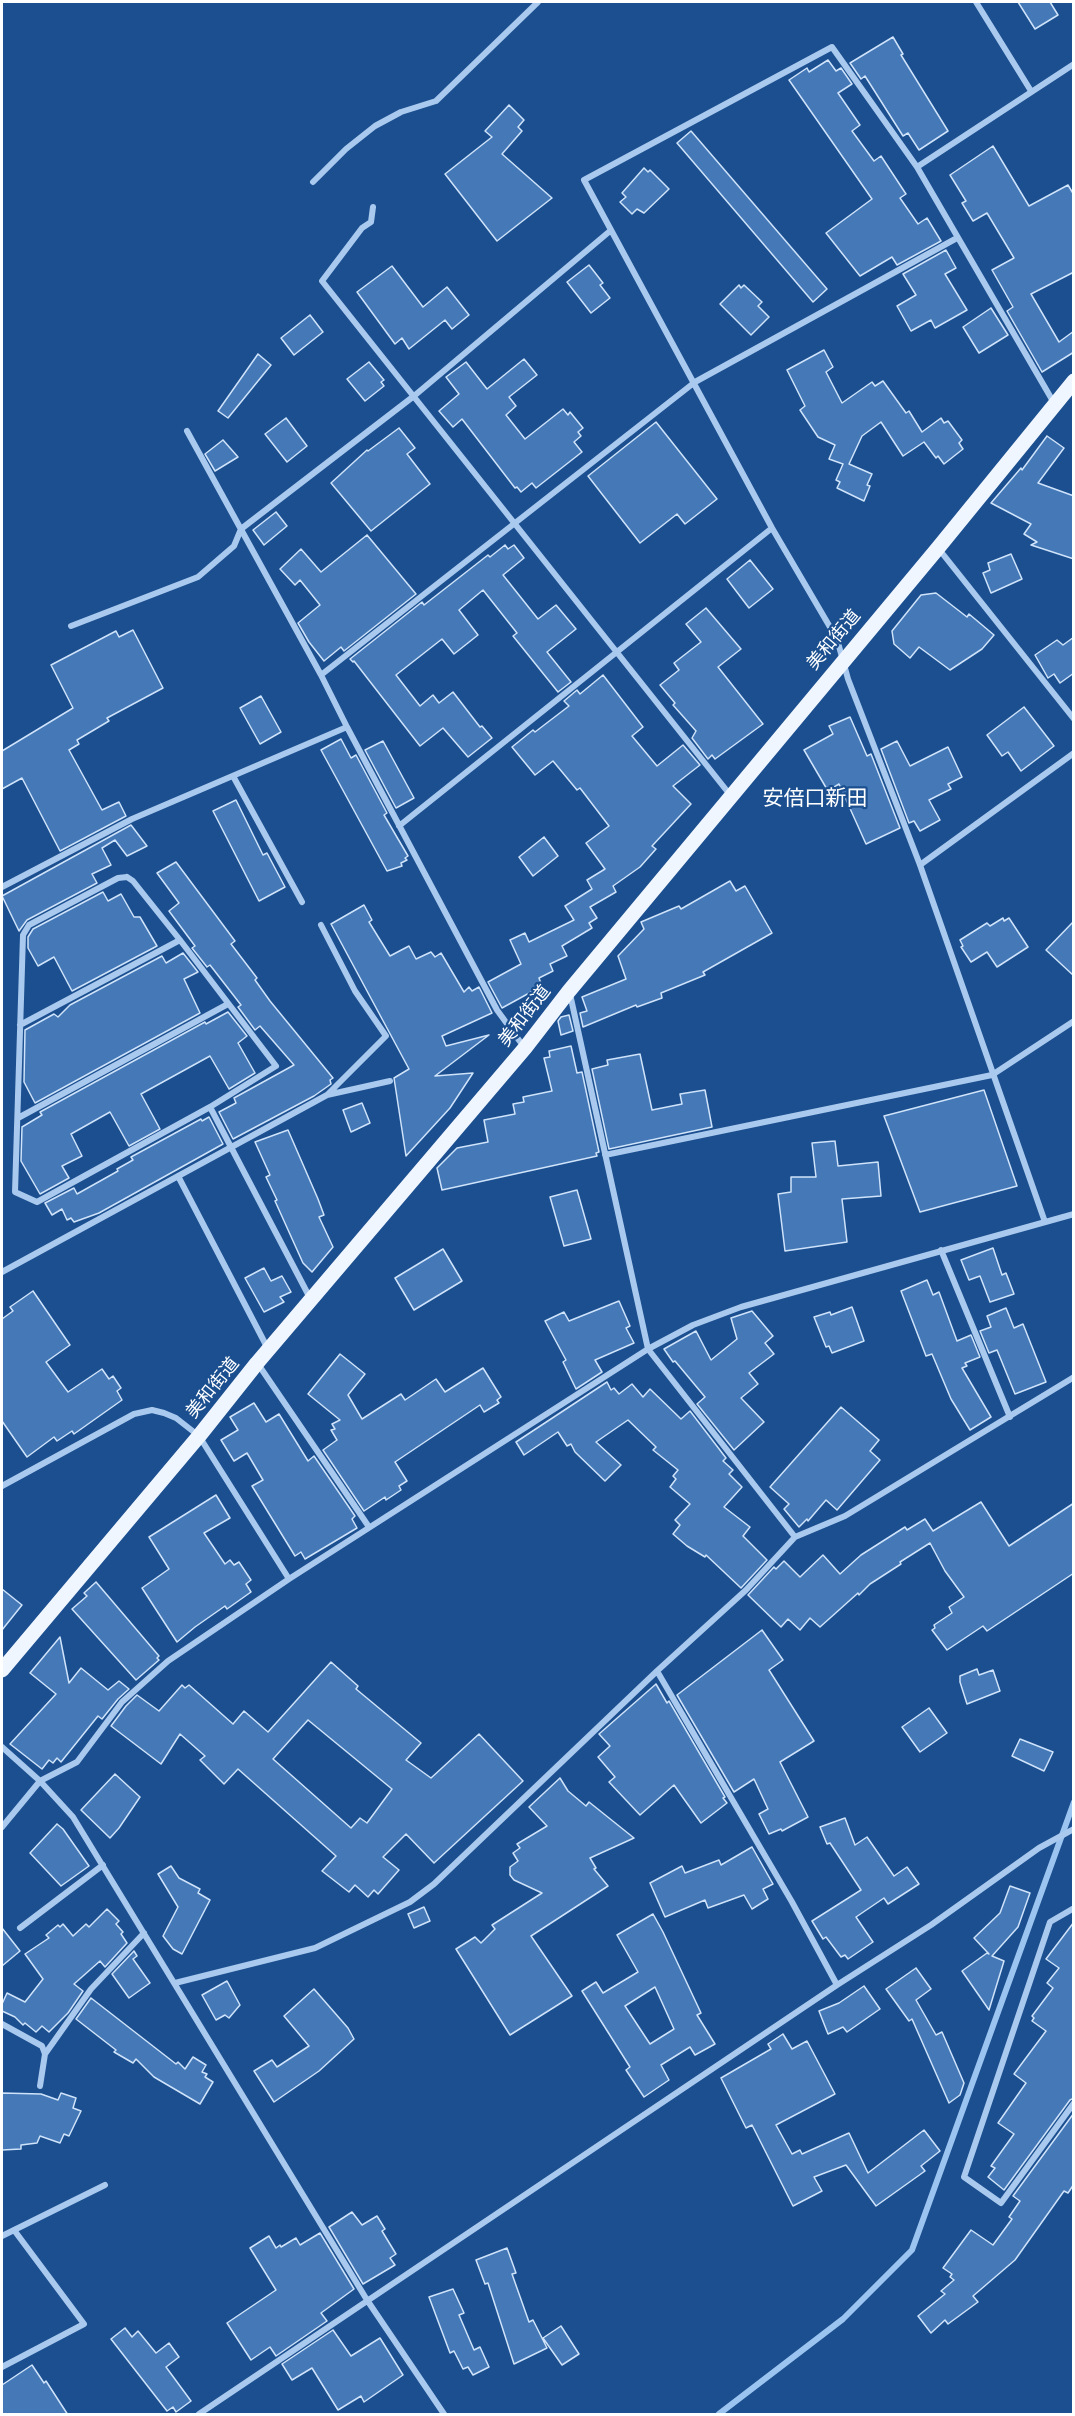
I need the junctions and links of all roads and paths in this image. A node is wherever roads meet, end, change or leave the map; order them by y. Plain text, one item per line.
1 (538, 2) edge
2 (976, 2) edge
3 (1074, 64) edge
4 (1031, 91) junction
5 (917, 167) junction
6 (313, 182) dead end
7 (373, 207) dead end
8 (610, 231) junction
9 (957, 238) junction
10 (1074, 381) edge
11 (695, 382) junction
12 (414, 396) junction
13 (1054, 405) junction
14 (187, 431) dead end
15 (514, 524) junction
16 (772, 528) junction
17 (241, 529) junction
18 (938, 548) junction
19 (71, 626) dead end
20 (617, 653) junction
21 (843, 660) junction
22 (321, 675) junction
23 (1074, 719) edge
24 (347, 728) junction
25 (1074, 753) edge
26 (233, 776) junction
27 (731, 797) junction
28 (399, 826) junction
29 (920, 865) junction
30 (2, 887) edge
31 (302, 902) dead end
32 (321, 925) dead end
33 (180, 940) junction
34 (569, 991) junction
35 (228, 1004) junction
36 (1074, 1021) edge
37 (20, 1025) junction
38 (525, 1048) junction
39 (992, 1075) junction
40 (390, 1081) dead end
41 (327, 1095) junction
42 (210, 1107) junction
43 (18, 1118) junction
44 (231, 1148) junction
45 (605, 1155) junction
46 (178, 1176) junction
47 (1074, 1214) edge
48 (1045, 1222) junction
49 (941, 1250) junction
50 (2, 1272) edge
51 (311, 1300) junction
52 (648, 1349) junction
53 (269, 1351) junction
54 (257, 1363) junction
55 (1074, 1377) edge
56 (1010, 1417) junction
57 (199, 1436) junction
58 (2, 1486) edge
59 (369, 1527) junction
60 (795, 1537) junction
61 (289, 1579) junction
62 (2, 1670) edge
63 (657, 1671) junction
64 (2, 1747) edge
65 (40, 1781) junction
66 (2, 1827) edge
67 (1071, 1831) edge
68 (103, 1865) junction
69 (1074, 1908) edge
70 (20, 1928) dead end
71 (144, 1933) junction
72 (175, 1983) junction
73 (837, 1985) junction
74 (2, 2024) edge
75 (45, 2054) junction
76 (40, 2086) dead end
77 (1074, 2103) edge
78 (105, 2186) dead end
79 (14, 2230) junction
80 (2, 2236) edge
81 (368, 2300) junction
82 (2, 2367) edge
83 (199, 2415) edge
84 (444, 2415) edge

1 - 6 street
2 - 4 street
3 - 4 street
4 - 5 street
5 - 8 street
5 - 9 street
7 - 12 street
8 - 11 street
8 - 12 street
9 - 11 street
9 - 13 street
10 - 13 main road, 美和街道
11 - 15 street
11 - 16 street
12 - 15 street
12 - 17 street
13 - 18 main road, 美和街道
14 - 17 street
15 - 20 street
15 - 22 street
16 - 20 street
16 - 21 street
17 - 19 street
17 - 22 street
18 - 21 main road, 美和街道
18 - 23 street
20 - 27 street
20 - 28 street
21 - 27 main road, 美和街道
21 - 29 street
22 - 24 street
24 - 26 street
24 - 28 street
25 - 29 street
26 - 30 street
26 - 31 street
27 - 34 main road, 美和街道
28 - 38 street
29 - 39 street
32 - 41 street
33 - 35 street
33 - 37 street
33 - 37 street
34 - 38 main road, 美和街道
34 - 45 street
35 - 42 street
35 - 43 street
36 - 39 street
37 - 43 street
38 - 51 main road, 美和街道
39 - 45 street
39 - 48 street
40 - 41 street
41 - 44 street
42 - 43 street
42 - 44 street
44 - 46 street
44 - 51 street
45 - 52 street
46 - 50 street
46 - 53 street
47 - 48 street
48 - 49 street
49 - 52 street
49 - 56 street
51 - 53 main road, 美和街道
52 - 59 street
52 - 60 street
53 - 54 main road, 美和街道
54 - 57 main road, 美和街道
54 - 59 street
55 - 56 street
56 - 60 street
57 - 58 street
57 - 61 street
57 - 62 main road, 美和街道
59 - 61 street
60 - 63 street
61 - 65 street
63 - 72 street
63 - 73 street
64 - 65 street
65 - 66 street
65 - 68 street
67 - 73 street
68 - 70 street
68 - 71 street
69 - 77 street
71 - 72 street
71 - 75 street
72 - 81 street
73 - 81 street
74 - 75 street
75 - 76 street
78 - 79 street
79 - 80 street
79 - 82 street
81 - 83 street
81 - 84 street

